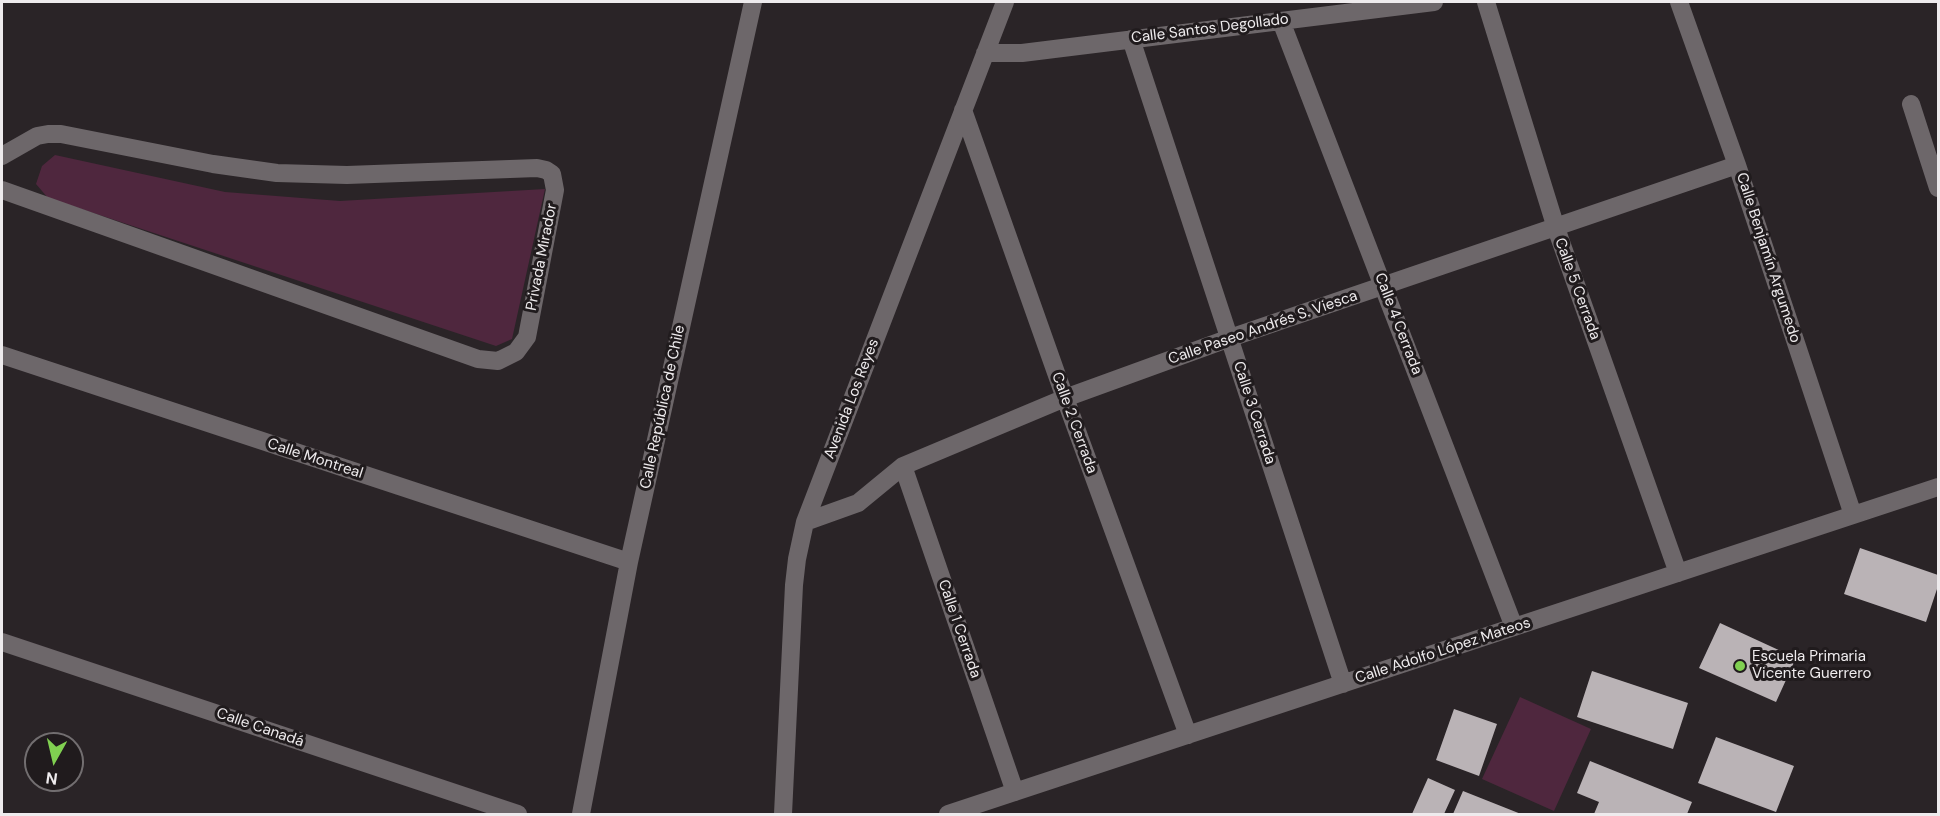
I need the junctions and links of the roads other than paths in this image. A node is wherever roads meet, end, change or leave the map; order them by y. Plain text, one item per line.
1 (753, 2) edge
2 (1005, 2) edge
3 (1434, 2) edge
4 (1486, 2) edge
5 (1678, 2) edge
6 (1281, 21) junction
7 (1131, 39) junction
8 (986, 53) junction
9 (1911, 104) dead end
10 (963, 110) junction
11 (2, 156) edge
12 (1737, 165) junction
13 (1938, 188) edge
14 (2, 190) edge
15 (1556, 228) junction
16 (1383, 286) junction
17 (1230, 338) junction
18 (2, 355) edge
19 (1065, 398) junction
20 (903, 466) junction
21 (1938, 487) edge
22 (1853, 515) junction
23 (805, 522) junction
24 (629, 562) junction
25 (1678, 573) junction
26 (1514, 627) junction
27 (2, 642) edge
28 (1343, 684) junction
29 (1188, 735) junction
30 (1015, 792) junction
31 (518, 814) edge
32 (581, 814) edge
33 (783, 814) edge
34 (948, 814) edge

1 - 24 street, Calle República de Chile
2 - 8 street, Avenida Los Reyes
3 - 6 street, Calle Santos Degollado
4 - 15 street, Calle 5 Cerrada
5 - 12 street, Calle Benjamín Argumedo
6 - 7 street, Calle Santos Degollado
6 - 16 street, Calle 4 Cerrada
7 - 8 street, Calle Santos Degollado
7 - 17 street, Calle 3 Cerrada
8 - 10 street, Avenida Los Reyes
9 - 13 street
10 - 19 street, Calle 2 Cerrada
10 - 23 street, Avenida Los Reyes
11 - 14 street, Privada Mirador
12 - 15 street, Calle Paseo Andrés S. Viesca
12 - 22 street, Calle Benjamín Argumedo
15 - 16 street, Calle Paseo Andrés S. Viesca
15 - 25 street, Calle 5 Cerrada
16 - 17 street, Calle Paseo Andrés S. Viesca
16 - 26 street, Calle 4 Cerrada
17 - 19 street, Calle Paseo Andrés S. Viesca
17 - 28 street, Calle 3 Cerrada
18 - 24 street, Calle Montreal
19 - 20 street, Calle Paseo Andrés S. Viesca
19 - 29 street, Calle 2 Cerrada
20 - 23 street, Calle Paseo Andrés S. Viesca
20 - 30 street, Calle 1 Cerrada
21 - 22 street, Calle Adolfo López Mateos
22 - 25 street, Calle Adolfo López Mateos
23 - 33 street, Avenida Los Reyes
24 - 32 street, Calle República de Chile
25 - 26 street, Calle Adolfo López Mateos
26 - 28 street, Calle Adolfo López Mateos
27 - 31 street, Calle Canadá
28 - 29 street, Calle Adolfo López Mateos
29 - 30 street, Calle Adolfo López Mateos
30 - 34 street, Calle Adolfo López Mateos

